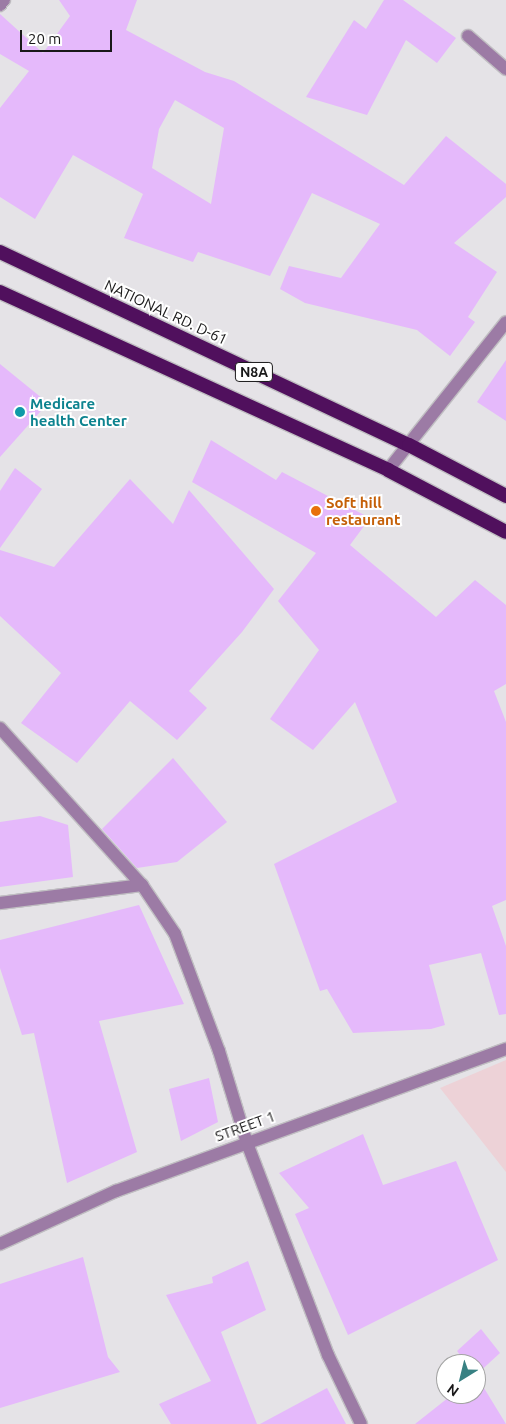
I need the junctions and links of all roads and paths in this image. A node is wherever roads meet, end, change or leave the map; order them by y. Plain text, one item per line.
1 (4, 0) edge
2 (0, 5) edge
3 (468, 36) dead end
4 (506, 69) edge
5 (0, 252) edge
6 (0, 292) edge
7 (506, 322) edge
8 (409, 444) junction
9 (388, 470) junction
10 (506, 496) edge
11 (506, 532) edge
12 (0, 728) edge
13 (142, 885) junction
14 (0, 903) edge
15 (506, 1049) edge
16 (247, 1143) junction
17 (0, 1244) edge
18 (361, 1424) edge

1 - 2 street
3 - 4 street
5 - 8 highway, NATIONAL RD. D-61 / N8A
6 - 9 highway, N8A
7 - 8 street
8 - 9 street
8 - 10 highway, NATIONAL RD. D-61 / N8A
9 - 11 highway, N8A
12 - 13 street
13 - 14 street
13 - 16 street
15 - 16 street, STREET 1
16 - 17 street, STREET 1
16 - 18 street

